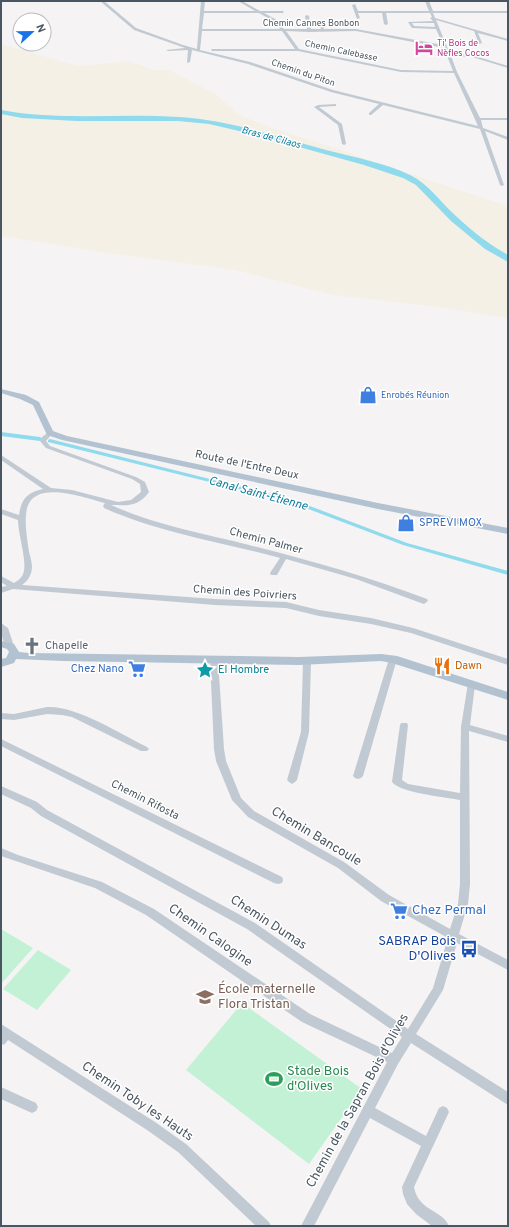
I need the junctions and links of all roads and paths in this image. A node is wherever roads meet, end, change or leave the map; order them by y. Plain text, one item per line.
1 (102, 1) edge
2 (204, 1) edge
3 (240, 1) edge
4 (427, 1) edge
5 (354, 5) dead end
6 (202, 12) junction
7 (229, 12) junction
8 (283, 12) dead end
9 (356, 12) junction
10 (384, 12) junction
11 (431, 12) junction
12 (508, 12) edge
13 (263, 13) junction
14 (307, 16) dead end
15 (228, 18) dead end
16 (358, 18) dead end
17 (433, 20) junction
18 (320, 21) dead end
19 (386, 24) dead end
20 (437, 28) junction
21 (201, 30) junction
22 (309, 30) junction
23 (323, 30) junction
24 (284, 31) junction
25 (476, 31) junction
26 (508, 40) edge
27 (480, 43) dead end
28 (445, 47) junction
29 (190, 49) junction
30 (199, 49) junction
31 (168, 50) dead end
32 (298, 50) junction
33 (448, 55) junction
34 (258, 59) dead end
35 (188, 62) dead end
36 (249, 63) junction
37 (508, 67) edge
38 (455, 72) junction
39 (316, 81) dead end
40 (300, 82) junction
41 (332, 91) junction
42 (382, 103) junction
43 (370, 114) dead end
44 (478, 119) junction
45 (508, 119) edge
46 (481, 128) junction
47 (508, 139) edge
48 (344, 144) dead end
49 (502, 185) dead end
50 (1, 392) edge
51 (50, 433) junction
52 (1, 456) edge
53 (48, 489) junction
54 (109, 502) junction
55 (1, 511) edge
56 (21, 518) junction
57 (508, 531) edge
58 (284, 557) junction
59 (274, 573) dead end
60 (1, 578) edge
61 (14, 587) junction
62 (1, 590) edge
63 (424, 601) dead end
64 (3, 629) edge
65 (5, 654) edge
66 (214, 660) junction
67 (307, 661) junction
68 (392, 661) junction
69 (508, 662) edge
70 (471, 685) junction
71 (508, 696) edge
72 (1, 716) edge
73 (404, 725) dead end
74 (465, 727) junction
75 (508, 739) edge
76 (1, 742) edge
77 (144, 749) dead end
78 (358, 776) dead end
79 (292, 780) dead end
80 (1, 790) edge
81 (465, 798) junction
82 (1, 852) edge
83 (278, 880) dead end
84 (453, 936) junction
85 (508, 965) edge
86 (3, 1034) edge
87 (409, 1036) junction
88 (394, 1060) junction
89 (1, 1094) edge
90 (508, 1100) edge
91 (32, 1106) dead end
92 (368, 1110) junction
93 (443, 1112) dead end
94 (428, 1144) junction
95 (265, 1226) edge
96 (307, 1226) edge
97 (443, 1226) edge

1 - 30 street, Chemin du Piton
2 - 6 street
3 - 13 street
4 - 11 street
5 - 9 street
6 - 7 street
6 - 21 street
7 - 13 street
7 - 15 street
8 - 13 street
9 - 10 street
9 - 16 street
10 - 11 street
10 - 19 street
11 - 12 street
11 - 17 street
13 - 24 street
14 - 22 street
17 - 20 street
17 - 20 street
17 - 25 street
18 - 23 street
20 - 28 street
21 - 24 street, Chemin Cannes Bonbon
21 - 30 street
22 - 23 street, Chemin Cannes Bonbon
22 - 24 street, Chemin Cannes Bonbon
23 - 28 street, Chemin Cannes Bonbon
24 - 32 street
25 - 26 street
25 - 27 street
28 - 33 street
29 - 30 street
29 - 31 street
29 - 35 street
30 - 32 street, Chemin Calebasse
30 - 36 street, Chemin du Piton
32 - 38 street, Chemin Calebasse
33 - 37 street
33 - 38 street
34 - 36 street
36 - 40 street, Chemin du Piton
38 - 44 street
39 - 40 street
40 - 41 street, Chemin du Piton
41 - 42 street, Chemin du Piton
41 - 48 street
42 - 43 street
42 - 46 street, Chemin du Piton
44 - 45 street
44 - 46 street
46 - 47 street, Chemin du Piton
46 - 49 street
50 - 51 main road
51 - 54 street
51 - 57 main road, Route de l'Entre Deux
52 - 53 street
53 - 54 street
53 - 56 street
54 - 58 street, Chemin Palmer
55 - 56 street
56 - 61 street
58 - 59 street
58 - 63 street, Chemin Palmer
60 - 61 street
61 - 62 street
61 - 69 street, Chemin des Poivriers
64 - 65 street
65 - 66 main road
66 - 67 main road
66 - 84 street, Chemin Bancoule
67 - 68 main road
67 - 79 street
68 - 70 main road
68 - 78 street
70 - 71 main road
70 - 74 street, Chemin de la Sapran Bois d'Olives
72 - 77 street
73 - 81 street
74 - 75 street
74 - 81 street, Chemin de la Sapran Bois d'Olives
76 - 83 street, Chemin Rifosta
80 - 87 street, Chemin Dumas
81 - 84 street, Chemin de la Sapran Bois d'Olives
82 - 88 street, Chemin Calogine
84 - 85 street, Chemin Bancoule
84 - 87 street, Chemin de la Sapran Bois d'Olives
86 - 95 street, Chemin Toby les Hauts
87 - 88 street, Chemin de la Sapran Bois d'Olives
87 - 90 street, Chemin Dumas
88 - 92 street, Chemin de la Sapran Bois d'Olives
89 - 91 street
92 - 94 street
92 - 96 street, Chemin de la Sapran Bois d'Olives
93 - 94 street
94 - 97 street

